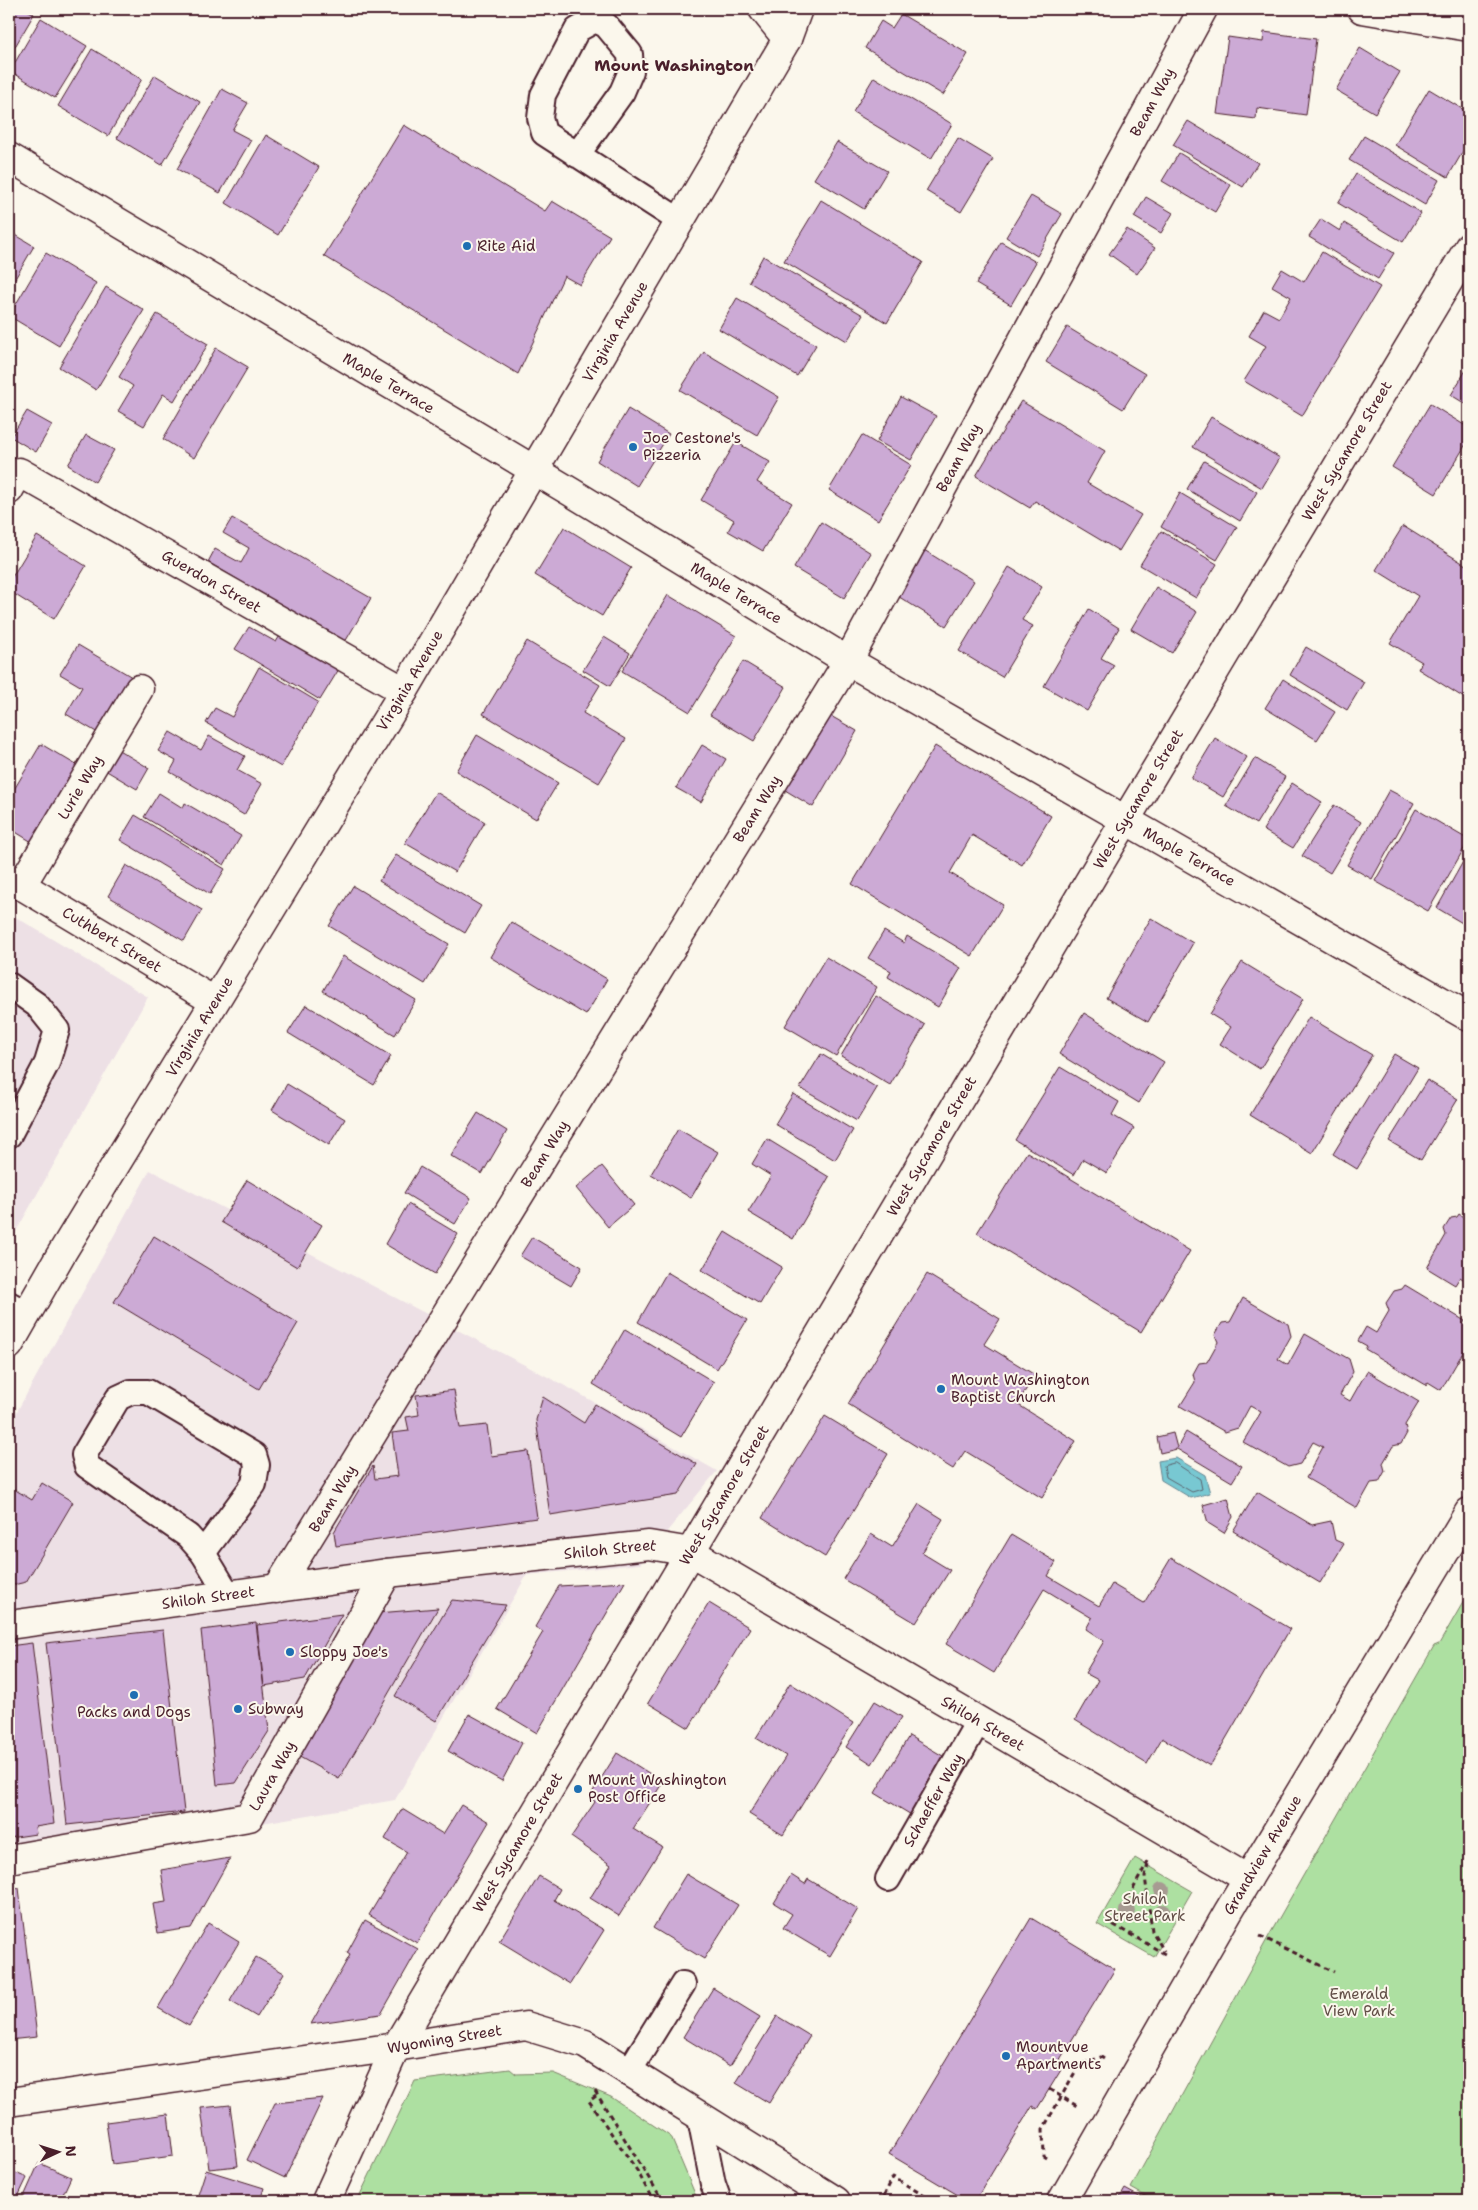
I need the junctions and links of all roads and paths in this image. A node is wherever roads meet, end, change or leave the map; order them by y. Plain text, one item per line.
1 (763, 9) edge
2 (798, 9) edge
3 (1203, 9) edge
4 (1362, 9) edge
5 (1469, 27) edge
6 (787, 39) junction
7 (577, 155) junction
8 (9, 157) edge
9 (680, 221) junction
10 (1469, 247) edge
11 (534, 470) junction
12 (14, 481) edge
13 (848, 661) junction
14 (138, 689) dead end
15 (404, 691) junction
16 (1125, 821) junction
17 (15, 882) edge
18 (9, 985) edge
19 (214, 1001) junction
20 (1469, 1017) edge
21 (9, 1135) edge
22 (18, 1309) edge
23 (9, 1345) edge
24 (1469, 1512) edge
25 (691, 1552) junction
26 (203, 1553) junction
27 (387, 1573) junction
28 (277, 1589) junction
29 (229, 1596) junction
30 (9, 1624) edge
31 (979, 1720) junction
32 (9, 1859) edge
33 (888, 1879) dead end
34 (1248, 1879) junction
35 (1260, 1936) dead end
36 (1166, 1954) joint
37 (1334, 1972) dead end
38 (683, 1984) dead end
39 (584, 2044) junction
40 (396, 2048) junction
41 (1109, 2062) dead end
42 (628, 2073) junction
43 (1049, 2089) dead end
44 (596, 2096) junction
45 (1061, 2096) junction
46 (9, 2102) edge
47 (1082, 2109) dead end
48 (700, 2118) junction
49 (1052, 2161) dead end
50 (884, 2196) dead end
51 (326, 2201) edge
52 (653, 2201) edge
53 (663, 2201) edge
54 (719, 2201) edge
55 (836, 2201) edge
56 (933, 2201) edge
57 (1062, 2201) edge

1 - 6 street
2 - 6 street, Virginia Avenue
3 - 13 street, Beam Way
4 - 5 street
6 - 9 street, Virginia Avenue
7 - 7 lane
7 - 9 lane
8 - 11 street, Maple Terrace
9 - 11 street, Virginia Avenue
10 - 16 street, West Sycamore Street
11 - 13 street, Maple Terrace
11 - 15 street, Virginia Avenue
12 - 15 street, Guerdon Street
13 - 16 street, Maple Terrace
13 - 28 street, Beam Way
14 - 17 street, Lurie Way
15 - 19 street, Virginia Avenue
16 - 20 street, Maple Terrace
16 - 25 street, West Sycamore Street
17 - 19 street, Cuthbert Street
18 - 21 lane
19 - 22 street, Virginia Avenue
22 - 23 street, Virginia Avenue
24 - 34 street, Grandview Avenue
25 - 27 street, Shiloh Street
25 - 31 street, Shiloh Street
25 - 40 street, West Sycamore Street
26 - 26 lane
26 - 29 lane
27 - 28 street, Shiloh Street
27 - 32 street, Laura Way
28 - 29 street, Shiloh Street
29 - 30 street, Shiloh Street
31 - 33 lane, Schaeffer Way
31 - 34 street, Shiloh Street
34 - 57 street, Grandview Avenue
35 - 37 path
36 - 36 path
38 - 42 lane
39 - 40 street, Wyoming Street
39 - 42 street, Wyoming Street
39 - 44 path
40 - 46 street, Wyoming Street
40 - 51 street, West Sycamore Street
41 - 45 path
42 - 48 street, Wyoming Street
43 - 45 path
44 - 52 path
44 - 53 path
45 - 47 path
45 - 49 path
48 - 54 lane
48 - 55 street, Wyoming Street
50 - 56 path

